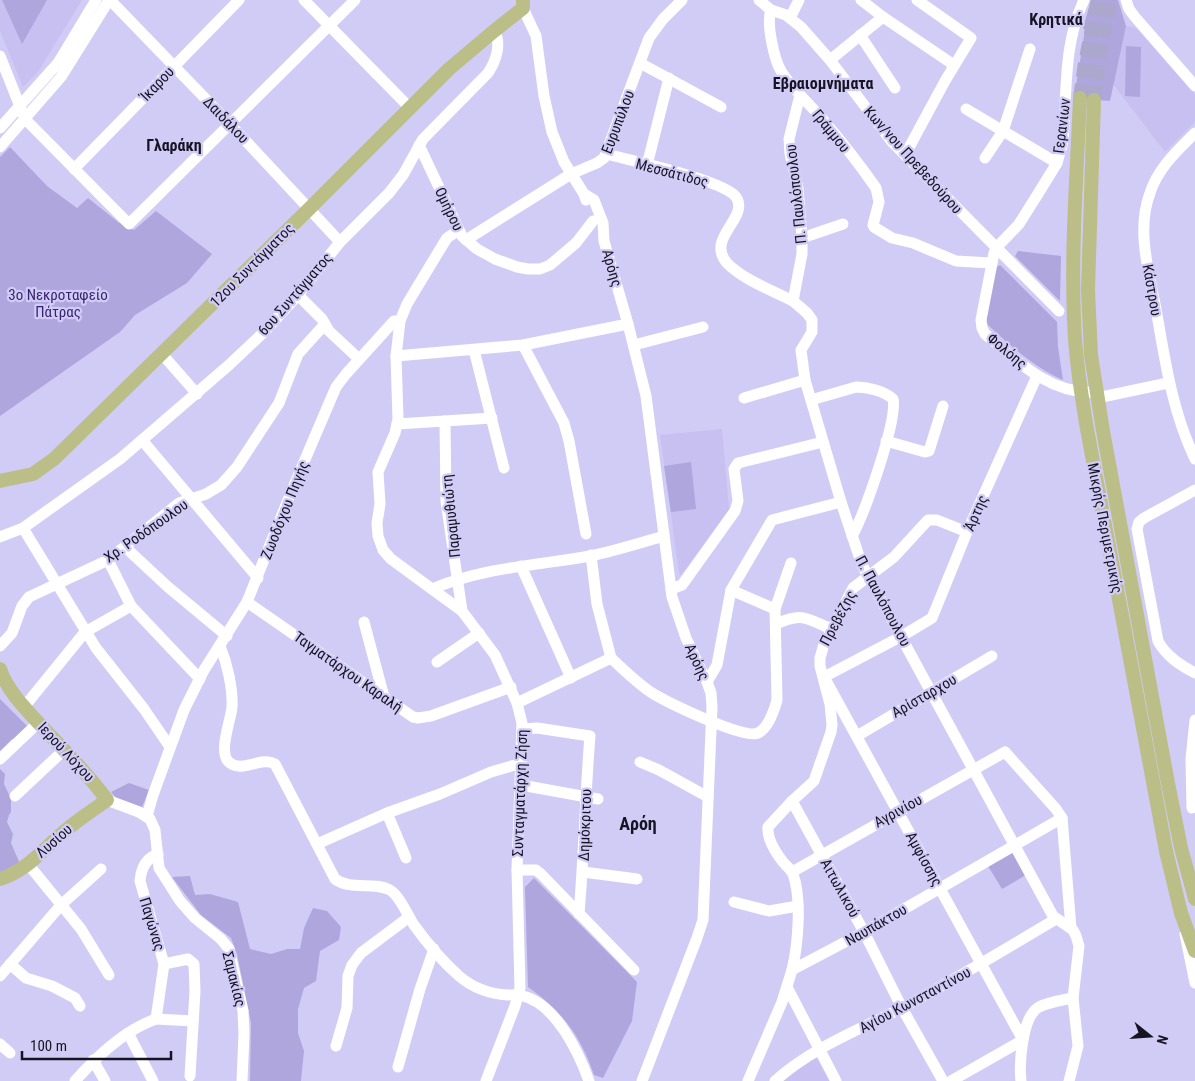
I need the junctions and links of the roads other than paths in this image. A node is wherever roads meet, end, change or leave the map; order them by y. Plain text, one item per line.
1 (96, 0) edge
2 (110, 0) edge
3 (239, 0) edge
4 (304, 0) edge
5 (354, 0) edge
6 (682, 0) edge
7 (760, 0) edge
8 (799, 0) edge
9 (861, 0) edge
10 (917, 0) edge
11 (1084, 0) edge
12 (1126, 0) edge
13 (523, 4) edge
14 (771, 10) junction
15 (883, 17) junction
16 (790, 18) junction
17 (329, 25) junction
18 (494, 31) junction
19 (860, 35) junction
20 (1030, 49) dead end
21 (0, 56) edge
22 (830, 60) junction
23 (640, 62) junction
24 (954, 65) junction
25 (174, 66) junction
26 (668, 78) junction
27 (1195, 86) edge
28 (895, 88) dead end
29 (800, 95) junction
30 (20, 104) junction
31 (721, 107) dead end
32 (410, 108) junction
33 (966, 109) dead end
34 (25, 119) junction
35 (230, 124) junction
36 (0, 128) edge
37 (1003, 131) junction
38 (1195, 132) edge
39 (419, 145) junction
40 (0, 147) edge
41 (607, 154) junction
42 (905, 155) junction
43 (985, 158) dead end
44 (1057, 163) junction
45 (647, 166) junction
46 (74, 169) junction
47 (571, 174) junction
48 (584, 194) junction
49 (309, 209) junction
50 (593, 221) junction
51 (843, 224) dead end
52 (462, 235) junction
53 (802, 238) junction
54 (604, 241) junction
55 (340, 242) junction
56 (996, 248) junction
57 (991, 263) junction
58 (298, 294) junction
59 (793, 301) junction
60 (1059, 311) dead end
61 (400, 321) junction
62 (325, 324) junction
63 (628, 324) junction
64 (703, 327) dead end
65 (523, 345) junction
66 (634, 345) junction
67 (474, 350) junction
68 (162, 354) junction
69 (396, 356) junction
70 (359, 359) junction
71 (1037, 376) junction
72 (805, 380) junction
73 (1168, 383) junction
74 (1081, 392) junction
75 (197, 394) junction
76 (1096, 395) junction
77 (744, 398) dead end
78 (811, 400) junction
79 (943, 406) dead end
80 (492, 418) junction
81 (445, 421) junction
82 (397, 424) junction
83 (142, 440) junction
84 (886, 441) junction
85 (823, 442) junction
86 (1195, 459) edge
87 (504, 468) dead end
88 (0, 481) edge
89 (1195, 490) edge
90 (191, 498) junction
91 (841, 502) junction
92 (23, 528) junction
93 (967, 532) junction
94 (586, 534) dead end
95 (664, 536) junction
96 (852, 536) junction
97 (0, 537) edge
98 (125, 547) junction
99 (590, 555) junction
100 (108, 560) junction
101 (791, 563) dead end
102 (522, 566) junction
103 (867, 576) junction
104 (258, 578) junction
105 (459, 578) junction
106 (56, 583) junction
107 (432, 589) junction
108 (671, 589) junction
109 (731, 590) junction
110 (247, 602) junction
111 (131, 606) junction
112 (775, 608) junction
113 (462, 611) junction
114 (364, 622) dead end
115 (776, 624) junction
116 (831, 629) junction
117 (85, 632) junction
118 (479, 634) junction
119 (902, 636) junction
120 (224, 641) junction
121 (0, 646) edge
122 (992, 656) dead end
123 (611, 658) junction
124 (437, 662) dead end
125 (0, 669) edge
126 (1195, 673) edge
127 (824, 677) junction
128 (571, 678) junction
129 (200, 679) junction
130 (707, 682) junction
131 (511, 687) junction
132 (931, 692) junction
133 (384, 697) junction
134 (517, 703) junction
135 (24, 707) junction
136 (1195, 720) edge
137 (712, 722) junction
138 (38, 723) junction
139 (523, 729) junction
140 (857, 736) junction
141 (170, 747) junction
142 (64, 750) junction
143 (0, 759) edge
144 (640, 762) dead end
145 (522, 763) junction
146 (974, 769) junction
147 (521, 785) junction
148 (15, 796) dead end
149 (585, 797) junction
150 (708, 797) junction
151 (598, 799) dead end
152 (107, 800) junction
153 (792, 801) junction
154 (1192, 808) dead end
155 (898, 812) junction
156 (387, 813) junction
157 (147, 816) junction
158 (1061, 816) junction
159 (316, 844) junction
160 (1015, 844) junction
161 (158, 854) junction
162 (822, 855) junction
163 (406, 858) dead end
164 (28, 864) junction
165 (101, 869) dead end
166 (517, 870) junction
167 (583, 872) junction
168 (792, 872) junction
169 (0, 879) edge
170 (637, 879) dead end
171 (940, 888) junction
172 (1195, 900) edge
173 (734, 902) dead end
174 (61, 905) junction
175 (798, 906) junction
176 (1181, 913) junction
177 (579, 914) junction
178 (409, 917) junction
179 (1056, 919) junction
180 (1071, 928) junction
181 (864, 932) junction
182 (434, 949) junction
183 (1195, 951) edge
184 (10, 964) junction
185 (164, 964) junction
186 (980, 964) junction
187 (634, 970) dead end
188 (792, 970) junction
189 (109, 975) dead end
190 (0, 976) edge
191 (1195, 984) edge
192 (787, 987) junction
193 (518, 995) junction
194 (1073, 998) junction
195 (80, 1006) dead end
196 (902, 1008) junction
197 (156, 1019) junction
198 (193, 1021) junction
199 (128, 1033) junction
200 (1023, 1040) junction
201 (0, 1044) edge
202 (336, 1046) dead end
203 (819, 1050) junction
204 (10, 1053) dead end
205 (93, 1060) junction
206 (398, 1067) dead end
207 (190, 1076) dead end
208 (149, 1080) edge
209 (75, 1081) edge
210 (105, 1081) edge
211 (242, 1081) edge
212 (486, 1081) edge
213 (589, 1081) edge
214 (642, 1081) edge
215 (748, 1081) edge
216 (775, 1081) edge
217 (836, 1081) edge
218 (943, 1081) edge
219 (951, 1081) edge
220 (1021, 1081) edge
221 (1069, 1081) edge

1 - 30 street
2 - 25 street, Δαιδάλου
2 - 34 street
3 - 25 street, Ίκαρου
4 - 17 street
5 - 17 street
6 - 23 street, Ευρυπύλου
7 - 14 street, Κων/νου Πρεβεδούρου
8 - 16 street
9 - 15 street
10 - 24 street
11 - 44 street, Γερανίων
12 - 27 street
13 - 18 main road
13 - 47 street
14 - 16 street, Κων/νου Πρεβεδούρου
14 - 29 street, Γράμμου
15 - 19 street
15 - 24 street
16 - 22 street, Κων/νου Πρεβεδούρου
17 - 32 street
17 - 35 street
18 - 32 main road, 12ου Συντάγματος
18 - 39 street, 6ου Συντάγματος
19 - 22 street
19 - 28 street
20 - 37 street
21 - 30 street
22 - 42 street, Κων/νου Πρεβεδούρου
23 - 26 street
23 - 41 street, Ευρυπύλου
24 - 42 street
25 - 35 street, Δαιδάλου
25 - 46 street, Ίκαρου
26 - 31 street
26 - 45 street
29 - 53 street, Π. Παυλόπουλου
29 - 57 street, Γράμμου
30 - 34 street
30 - 36 street
32 - 49 main road, 12ου Συντάγματος
33 - 37 street
34 - 40 street
34 - 46 street
35 - 46 street
35 - 49 street, Δαιδάλου
37 - 43 street
37 - 44 street
38 - 73 street, Κάστρου
39 - 52 street, Ομήρου
39 - 55 street, 6ου Συντάγματος
41 - 45 street, Μεσσάτιδος
41 - 47 street, Ευρυπύλου
42 - 56 street, Κων/νου Πρεβεδούρου
44 - 56 street, Γερανίων
45 - 59 street, Μεσσάτιδος
47 - 48 street, Αρόης
47 - 52 street, Ευρυπύλου
48 - 50 street, Αρόης
48 - 54 street, Αρόης
49 - 55 street, Δαιδάλου
49 - 68 main road, 12ου Συντάγματος
50 - 52 street, Ομήρου
50 - 54 street, Αρόης
51 - 53 street
52 - 61 street, Ζωοδόχου Πηγής
53 - 59 street, Π. Παυλόπουλου
54 - 63 street, Αρόης
55 - 58 street, 6ου Συντάγματος
56 - 57 street, Γερανίων
56 - 60 street, Κων/νου Πρεβεδούρου
57 - 71 street, Φολόης
58 - 62 street
58 - 75 street, 6ου Συντάγματος
59 - 72 street, Π. Παυλόπουλου
61 - 69 street, Συνταγματάρχη Ζήση
61 - 70 street, Ζωοδόχου Πηγής
62 - 70 street
62 - 90 street, Χρ. Ροδόπουλου
63 - 65 street
63 - 66 street, Αρόης
64 - 66 street
65 - 67 street
65 - 94 street
66 - 95 street, Αρόης
67 - 69 street
67 - 80 street
68 - 75 street
68 - 88 main road, 12ου Συντάγματος
69 - 82 street, Συνταγματάρχη Ζήση
70 - 104 street, Ζωοδόχου Πηγής
71 - 74 street, Φολόης
71 - 93 street, Άρτης
72 - 77 street
72 - 78 street, Π. Παυλόπουλου
73 - 76 street, Φολόης
73 - 86 street, Κάστρου
74 - 76 street, Φολόης
74 - 76 main road, Μικρής Περιμετρικής
74 - 176 main road, Μικρής Περιμετρικής
75 - 83 street, 6ου Συντάγματος
76 - 172 main road, Μικρής Περιμετρικής
78 - 84 street
78 - 85 street, Π. Παυλόπουλου
79 - 84 street
80 - 81 street
80 - 87 street
81 - 82 street
81 - 105 street, Παραμυθιώτη
82 - 107 street, Συνταγματάρχη Ζήση
83 - 90 street
83 - 92 street, 6ου Συντάγματος
84 - 96 street
85 - 91 street, Π. Παυλόπουλου
85 - 108 street
89 - 126 street
90 - 98 street, Χρ. Ροδόπουλου
90 - 104 street
91 - 96 street, Π. Παυλόπουλου
91 - 109 street
92 - 97 street, 6ου Συντάγματος
92 - 106 street
93 - 103 street, Πρεβέζης
93 - 119 street, Άρτης
95 - 99 street
95 - 108 street, Αρόης
96 - 103 street, Π. Παυλόπουλου
98 - 100 street, Χρ. Ροδόπουλου
98 - 120 street
99 - 102 street
99 - 123 street
100 - 106 street, Χρ. Ροδόπουλου
100 - 111 street
101 - 112 street
102 - 105 street
102 - 128 street
103 - 116 street, Πρεβέζης
103 - 119 street, Π. Παυλόπουλου
104 - 110 street, Ζωοδόχου Πηγής
105 - 107 street
105 - 113 street, Παραμυθιώτη
106 - 117 street
106 - 121 street, Χρ. Ροδόπουλου
107 - 113 street, Συνταγματάρχη Ζήση
108 - 130 street, Αρόης
109 - 112 street
109 - 130 street
110 - 120 street, Ζωοδόχου Πηγής
110 - 133 street, Ταγματάρχου Καραλή
111 - 117 street
111 - 129 street
112 - 115 street
113 - 118 street, Συνταγματάρχη Ζήση
114 - 133 street
115 - 116 street
115 - 137 street
116 - 127 street, Πρεβέζης
117 - 135 street
117 - 141 street
118 - 124 street
118 - 131 street, Συνταγματάρχη Ζήση
119 - 127 street, Άρτης
119 - 132 street, Π. Παυλόπουλου
120 - 129 street, Ζωοδόχου Πηγής
120 - 159 street
122 - 132 street, Αρίσταρχου
123 - 128 street
123 - 137 street
125 - 135 main road, Ιερού Λόχου
127 - 140 street, Αμφίσσης
127 - 153 street, Πρεβέζης
128 - 134 street
129 - 141 street, Ζωοδόχου Πηγής
130 - 137 street, Αρόης
131 - 133 street, Ταγματάρχου Καραλή
131 - 134 street, Συνταγματάρχη Ζήση
132 - 140 street, Αρίσταρχου
132 - 146 street, Π. Παυλόπουλου
134 - 139 street, Συνταγματάρχη Ζήση
135 - 138 main road, Ιερού Λόχου
136 - 154 street
137 - 150 street, Αρόης
138 - 142 main road, Ιερού Λόχου
138 - 143 street
139 - 145 street, Συνταγματάρχη Ζήση
139 - 149 street, Δημόκριτου
140 - 155 street, Αμφίσσης
141 - 157 street, Ζωοδόχου Πηγής
142 - 148 street
142 - 152 main road, Ιερού Λόχου
144 - 150 street
145 - 147 street, Συνταγματάρχη Ζήση
145 - 156 street
146 - 155 street, Αγρινίου
146 - 158 street, Αγρινίου
146 - 160 street, Π. Παυλόπουλου
147 - 149 street
147 - 166 street, Συνταγματάρχη Ζήση
149 - 151 street
149 - 167 street, Δημόκριτου
150 - 214 street, Αρόης
152 - 157 street
152 - 164 main road, Λυσίου
153 - 162 street, Αιτωλικού
153 - 168 street, Πρεβέζης
155 - 162 street, Αγρινίου
155 - 171 street, Αμφίσσης
156 - 159 street
156 - 163 street
157 - 161 street, Σαμακίας
158 - 160 street, Ναυπάκτου
158 - 180 street
159 - 178 street
160 - 171 street, Ναυπάκτου
160 - 179 street, Π. Παυλόπουλου
161 - 185 street, Παγώνας
161 - 211 street, Σαμακίας
162 - 168 street, Αγρινίου
162 - 181 street, Αιτωλικού
164 - 169 main road, Λυσίου
164 - 174 street
165 - 174 street
166 - 177 street
166 - 193 street, Συνταγματάρχη Ζήση
167 - 170 street
167 - 177 street, Δημόκριτου
168 - 175 street
171 - 181 street, Ναυπάκτου
171 - 186 street, Αμφίσσης
173 - 175 street
174 - 184 street
174 - 189 street
175 - 188 street
176 - 183 main road, Μικρής Περιμετρικής
176 - 191 street
177 - 187 street
178 - 182 street
178 - 202 street
179 - 180 street
179 - 186 street, Αγίου Κωνσταντίνου
180 - 194 street
181 - 188 street, Ναυπάκτου
181 - 196 street, Αιτωλικού
182 - 193 street
182 - 206 street
184 - 190 street
184 - 195 street
185 - 197 street, Παγώνας
185 - 198 street
186 - 196 street, Αγίου Κωνσταντίνου
186 - 200 street, Αμφίσσης
188 - 192 street
192 - 203 street
192 - 215 street
193 - 212 street, Συνταγματάρχη Ζήση
193 - 213 street
194 - 200 street
194 - 221 street
196 - 203 street, Αγίου Κωνσταντίνου
196 - 218 street, Αιτωλικού
197 - 198 street
197 - 199 street
198 - 207 street
199 - 205 street
199 - 208 street
200 - 219 street
200 - 220 street
201 - 204 street
203 - 216 street, Αγίου Κωνσταντίνου
203 - 217 street
205 - 209 street
205 - 210 street

